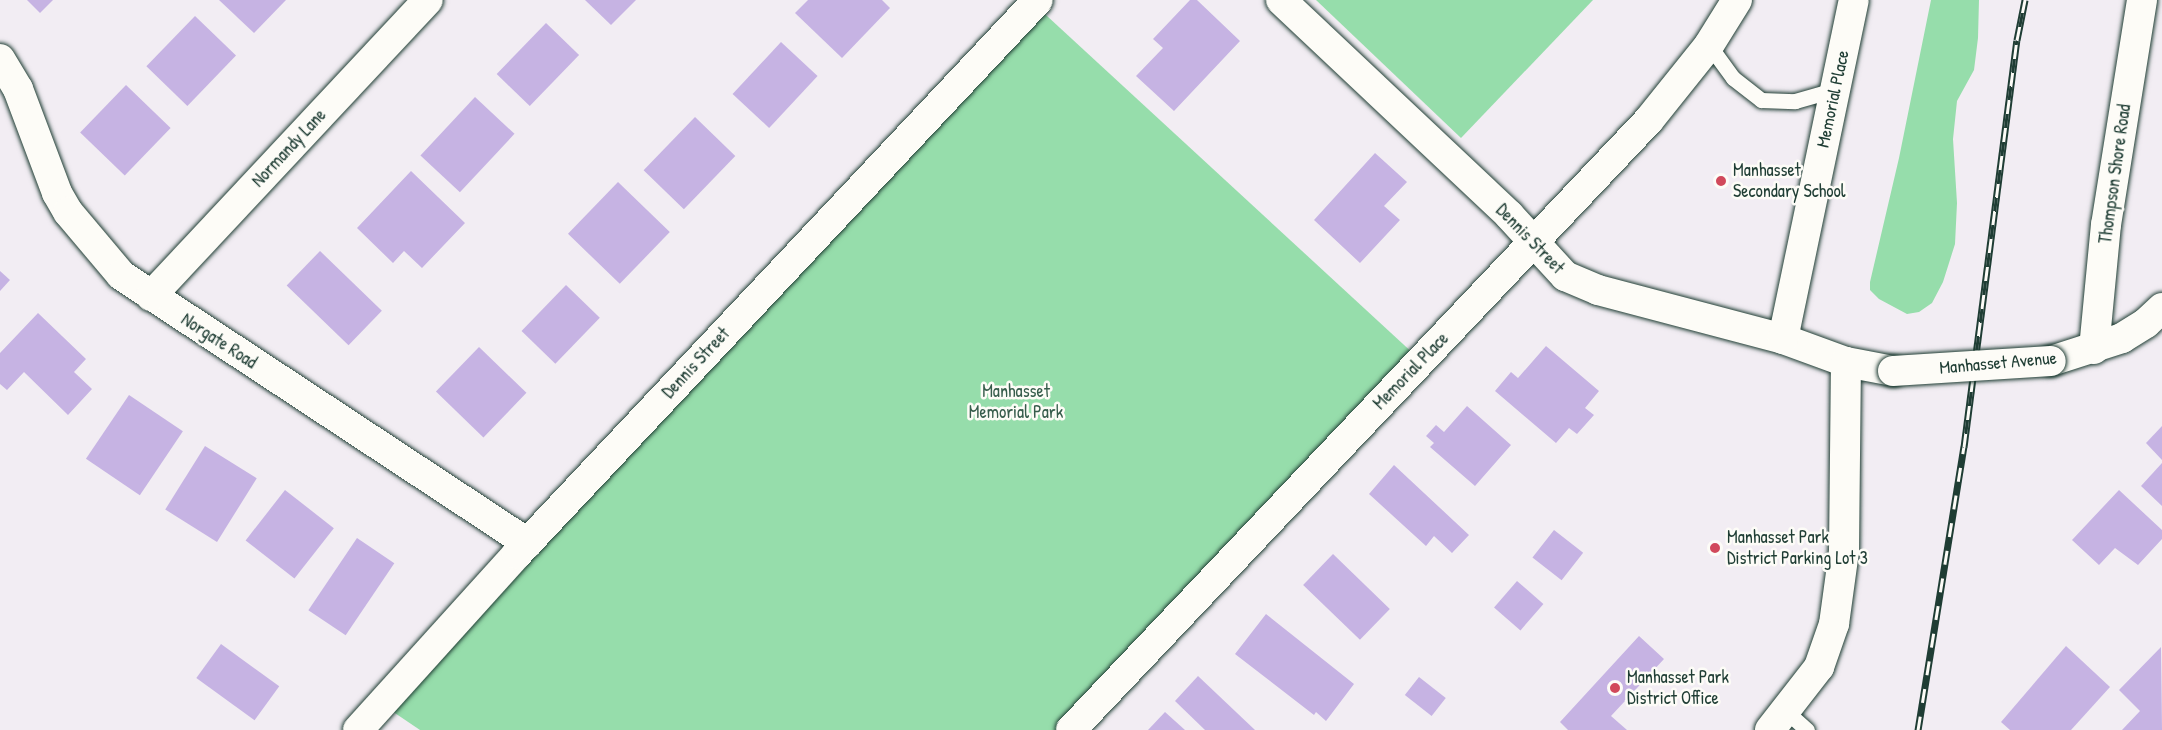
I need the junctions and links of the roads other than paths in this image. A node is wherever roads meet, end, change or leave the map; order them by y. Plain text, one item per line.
1 (428, 0) edge
2 (1038, 0) edge
3 (1281, 0) edge
4 (1737, 0) edge
5 (1854, 0) edge
6 (2142, 0) edge
7 (1709, 45) junction
8 (0, 59) edge
9 (1834, 90) junction
10 (1534, 243) junction
11 (151, 296) junction
12 (2157, 323) edge
13 (1783, 339) junction
14 (2094, 349) junction
15 (1846, 362) junction
16 (528, 543) junction
17 (1788, 724) edge
18 (358, 730) edge
19 (1071, 730) edge

1 - 11 street, Normandy Lane
2 - 16 street, Dennis Street
3 - 10 street, Dennis Street
4 - 7 street, Memorial Place
5 - 9 street, Memorial Place
6 - 14 street, Thompson Shore Road
7 - 9 lane
7 - 10 street, Memorial Place
8 - 11 street, Norgate Road
9 - 13 street, Memorial Place
10 - 13 street, Dennis Street
10 - 19 street, Memorial Place
11 - 16 street, Norgate Road
12 - 14 street, Manhasset Avenue
13 - 15 street, Dennis Street
14 - 15 street, Manhasset Avenue, bridge
15 - 17 street
16 - 18 street, Dennis Street

